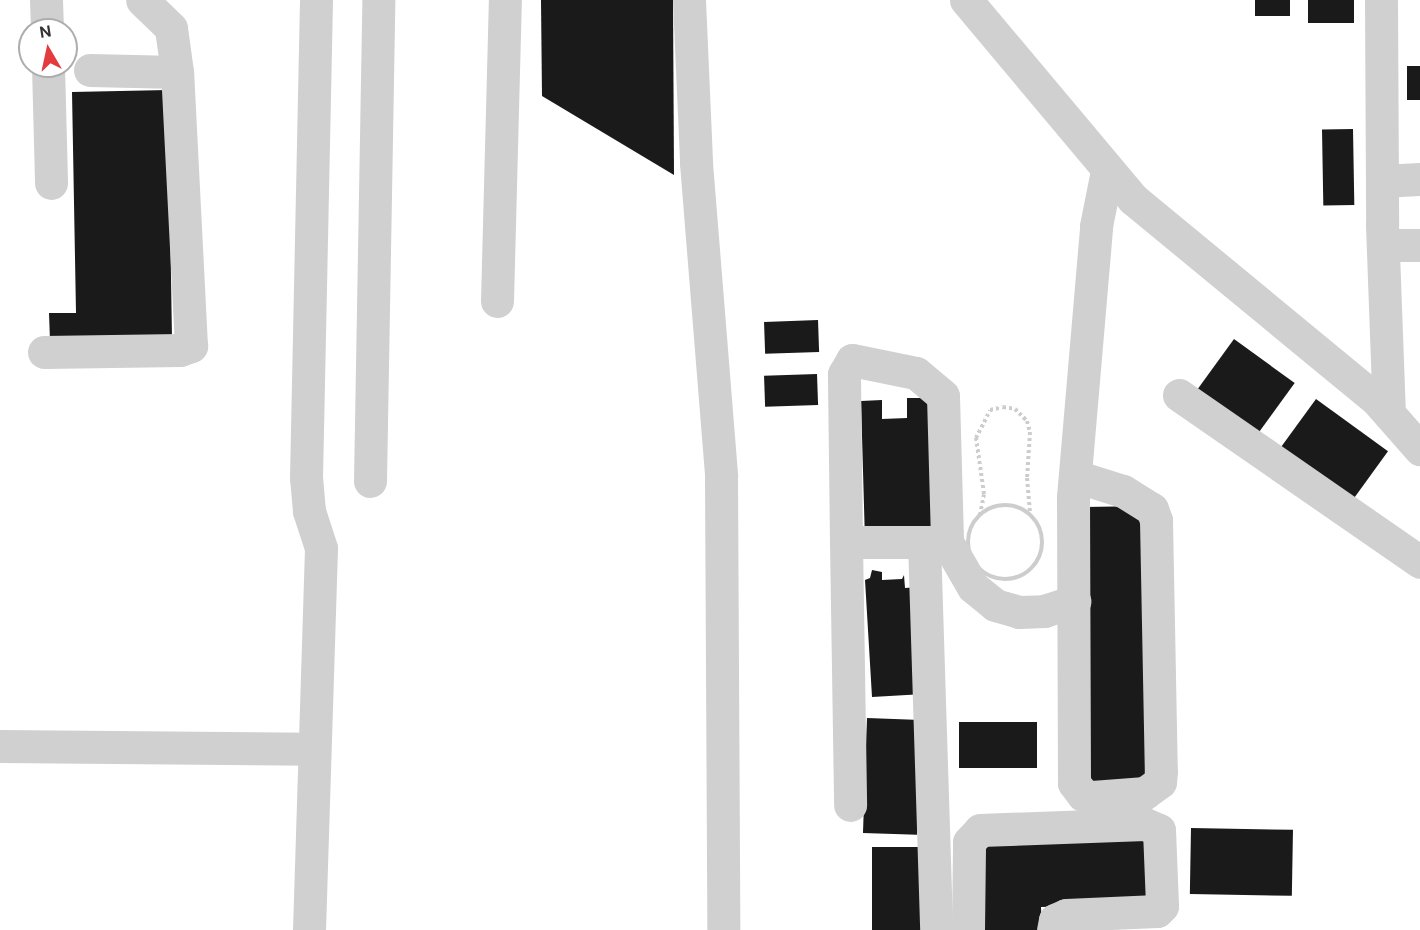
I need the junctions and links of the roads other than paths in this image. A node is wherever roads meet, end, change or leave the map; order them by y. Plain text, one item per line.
1 (46, 0) edge
2 (142, 0) edge
3 (316, 0) edge
4 (378, 0) edge
5 (505, 0) edge
6 (689, 0) edge
7 (966, 0) edge
8 (1381, 0) edge
9 (47, 18) edge
10 (90, 70) dead end
11 (177, 72) junction
12 (48, 78) edge
13 (1107, 171) junction
14 (1420, 179) edge
15 (1382, 181) junction
16 (51, 183) dead end
17 (1383, 245) junction
18 (1420, 245) edge
19 (497, 301) dead end
20 (44, 352) dead end
21 (1179, 395) dead end
22 (1389, 413) junction
23 (1420, 449) edge
24 (1075, 476) junction
25 (370, 481) dead end
26 (846, 542) junction
27 (936, 542) junction
28 (1420, 562) edge
29 (1074, 601) junction
30 (0, 746) edge
31 (313, 749) junction
32 (850, 805) dead end
33 (309, 930) edge
34 (723, 930) edge
35 (936, 930) edge
36 (968, 930) edge
37 (1053, 930) edge

1 - 9 street
2 - 11 street
3 - 31 street
4 - 25 street
5 - 19 street
6 - 34 street
7 - 13 street
8 - 15 street
10 - 11 street
11 - 20 street
12 - 16 street
13 - 22 street
13 - 24 street
14 - 15 street
15 - 17 street
17 - 18 street
17 - 22 street
21 - 28 street
22 - 23 street
24 - 29 street
24 - 29 street
26 - 27 street
26 - 27 street
26 - 32 street
27 - 29 street
27 - 35 street
30 - 31 street
31 - 33 street
36 - 37 street

